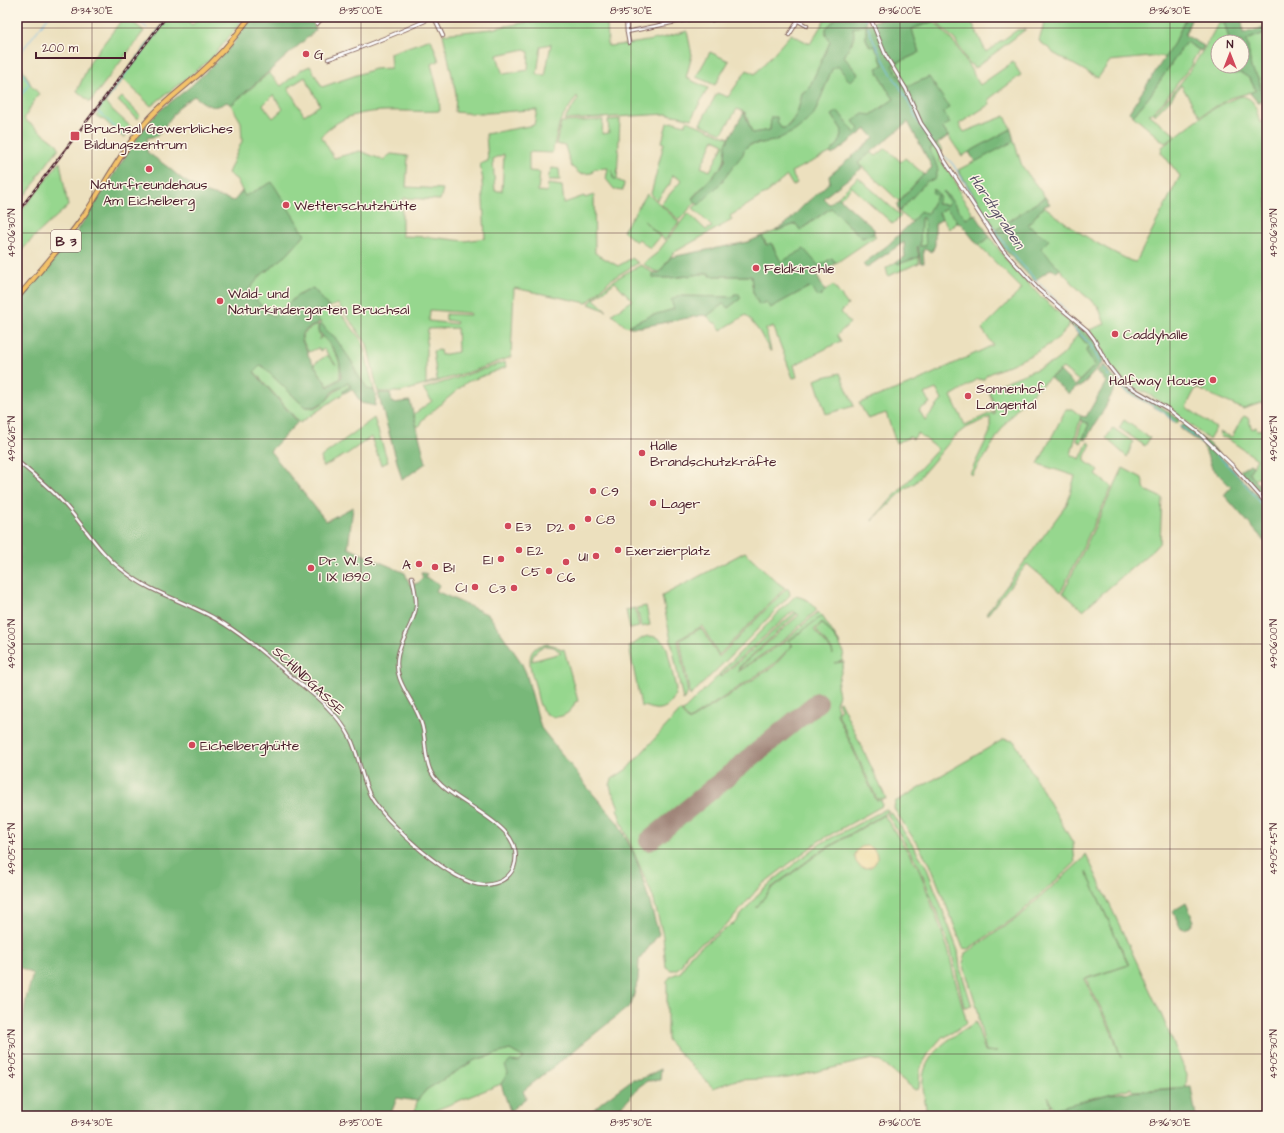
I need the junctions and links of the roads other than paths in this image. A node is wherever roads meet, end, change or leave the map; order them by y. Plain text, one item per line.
1 (250, 17) edge
2 (323, 17) edge
3 (428, 17) edge
4 (434, 17) edge
5 (626, 17) edge
6 (666, 17) edge
7 (700, 17) edge
8 (711, 17) edge
9 (720, 17) edge
10 (791, 17) edge
11 (798, 17) edge
12 (870, 17) edge
13 (425, 21) junction
14 (797, 21) junction
15 (317, 24) dead end
16 (666, 25) junction
17 (807, 26) dead end
18 (627, 32) junction
19 (789, 35) dead end
20 (443, 36) dead end
21 (629, 43) dead end
22 (328, 59) dead end
23 (17, 298) edge
24 (17, 461) edge
25 (1267, 504) edge
26 (412, 577) dead end

1 - 23 main road, B 3
2 - 15 street
3 - 13 street
4 - 13 street
4 - 20 street
5 - 18 street
6 - 16 street
7 - 16 street
8 - 9 street
10 - 14 street
11 - 14 street
12 - 25 street
13 - 22 street
14 - 17 street
14 - 19 street
16 - 18 street
18 - 21 street
24 - 26 street, SCHINDGASSE

